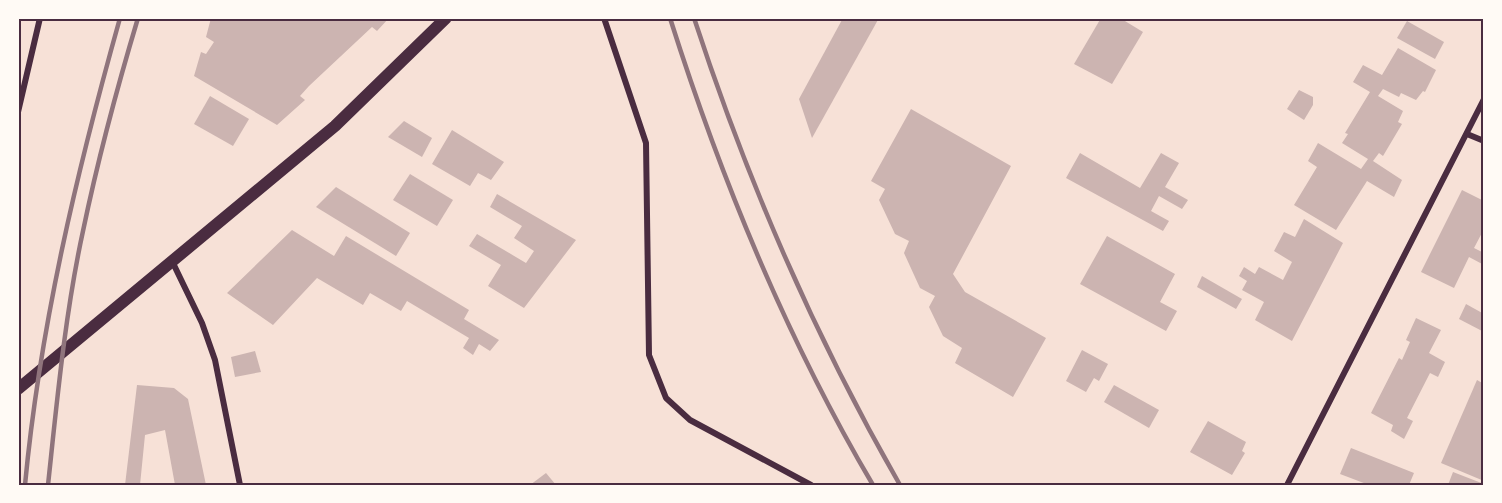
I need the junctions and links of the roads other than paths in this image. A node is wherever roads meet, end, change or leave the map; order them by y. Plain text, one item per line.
1 (40, 18) edge
2 (604, 18) edge
3 (443, 19) edge
4 (1484, 99) edge
5 (18, 112) edge
6 (1467, 134) junction
7 (1484, 141) edge
8 (172, 260) junction
9 (18, 389) edge
10 (240, 485) edge
11 (811, 485) edge
12 (1287, 485) edge

1 - 5 street
2 - 11 street
3 - 8 main road
4 - 6 street
6 - 7 street
6 - 12 street
8 - 9 main road
8 - 10 street

